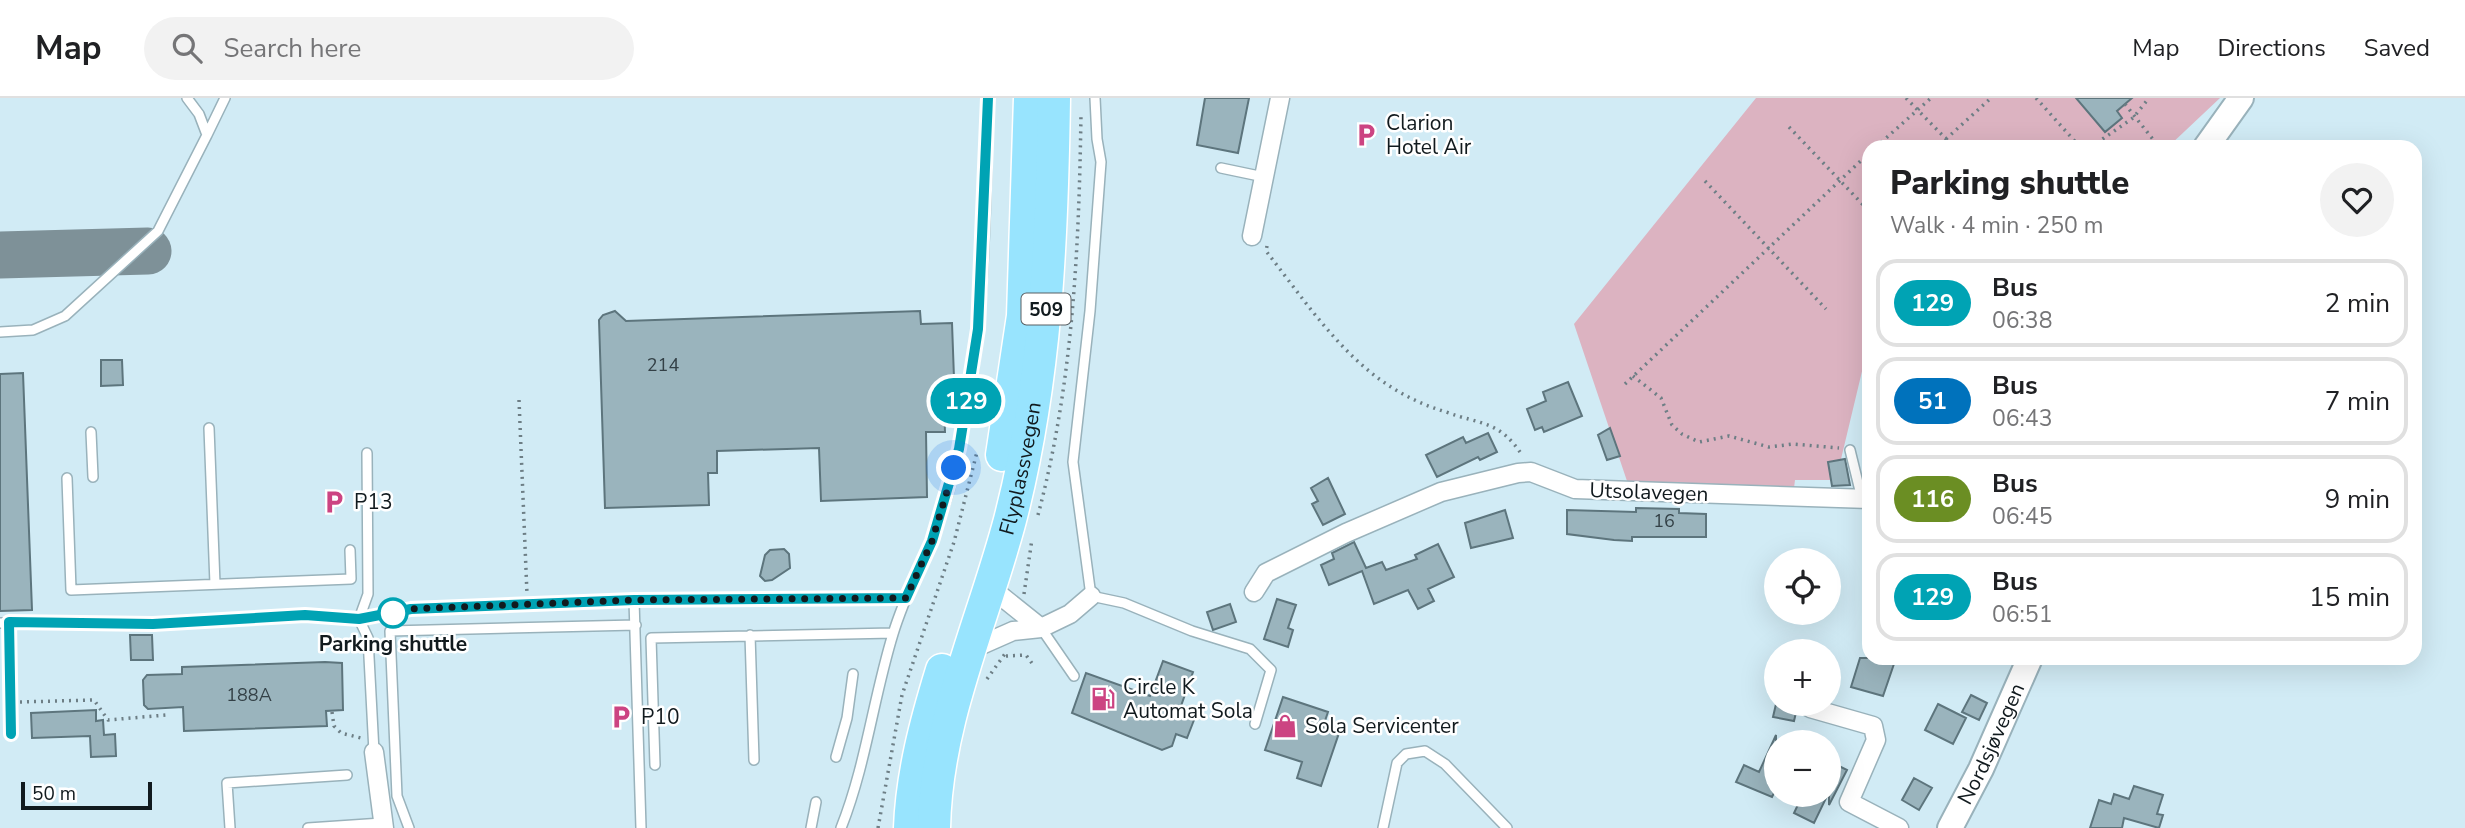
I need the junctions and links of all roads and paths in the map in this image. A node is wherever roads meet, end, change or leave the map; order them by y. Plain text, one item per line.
1 (187, 98) edge
2 (225, 98) edge
3 (988, 98) edge
4 (1030, 98) edge
5 (1054, 98) edge
6 (1095, 98) edge
7 (1280, 98) edge
8 (1906, 98) edge
9 (1931, 98) edge
10 (1991, 98) edge
11 (2036, 98) edge
12 (2149, 98) edge
13 (2237, 99) edge
14 (2125, 104) dead end
15 (1917, 110) junction
16 (2133, 118) junction
17 (1789, 127) dead end
18 (207, 135) junction
19 (1946, 139) joint
20 (1883, 140) edge
21 (2074, 140) edge
22 (2101, 140) edge
23 (2153, 140) edge
24 (2211, 140) edge
25 (1862, 159) edge
26 (1221, 168) dead end
27 (1264, 177) junction
28 (1838, 180) junction
29 (1706, 181) dead end
30 (1862, 204) edge
31 (1252, 236) dead end
32 (1769, 248) junction
33 (1266, 251) dead end
34 (1826, 309) dead end
35 (0, 332) edge
36 (1633, 376) junction
37 (1625, 384) dead end
38 (519, 400) dead end
39 (209, 428) dead end
40 (91, 432) dead end
41 (1850, 450) joint
42 (367, 453) dead end
43 (1531, 472) junction
44 (93, 477) dead end
45 (67, 478) dead end
46 (1862, 487) edge
47 (1862, 499) edge
48 (349, 550) dead end
49 (215, 584) junction
50 (991, 589) junction
51 (1254, 592) dead end
52 (540, 593) dead end
53 (513, 594) dead end
54 (527, 594) junction
55 (1091, 596) junction
56 (906, 598) junction
57 (634, 600) junction
58 (359, 619) junction
59 (4, 623) edge
60 (636, 625) junction
61 (1041, 628) junction
62 (893, 633) junction
63 (750, 635) junction
64 (1010, 640) dead end
65 (970, 650) junction
66 (1006, 656) junction
67 (2027, 665) edge
68 (1034, 666) dead end
69 (853, 674) dead end
70 (1074, 676) dead end
71 (984, 691) dead end
72 (11, 702) junction
73 (332, 712) dead end
74 (166, 715) dead end
75 (1838, 716) edge
76 (1255, 724) dead end
77 (11, 734) dead end
78 (374, 747) junction
79 (836, 757) dead end
80 (754, 760) dead end
81 (655, 765) dead end
82 (347, 775) dead end
83 (816, 802) dead end
84 (383, 825) edge
85 (230, 828) edge
86 (308, 828) edge
87 (409, 828) edge
88 (641, 828) edge
89 (811, 828) edge
90 (841, 828) edge
91 (910, 828) edge
92 (934, 828) edge
93 (1383, 828) edge
94 (1507, 828) edge
95 (1899, 828) edge
96 (1950, 828) edge

1 - 18 lane
2 - 18 lane
3 - 56 lane
4 - 91 highway, Flyplassvegen / 509
5 - 50 highway, Flyplassvegen / 509
6 - 55 lane
7 - 27 street
8 - 15 path
9 - 15 path
10 - 19 path
11 - 21 path
12 - 16 path
13 - 24 street
14 - 16 path
15 - 19 path
15 - 20 path
16 - 22 path
16 - 23 path
17 - 28 path
18 - 35 lane
25 - 28 path
26 - 27 lane
27 - 31 street
28 - 30 path
28 - 32 path
29 - 32 path
32 - 34 path
32 - 36 path
33 - 43 path
36 - 37 path
36 - 41 path
38 - 54 path
39 - 49 lane
40 - 44 lane
41 - 46 lane
42 - 58 lane
43 - 47 street, Utsolavegen
43 - 51 street, Utsolavegen
45 - 49 lane
48 - 49 lane
50 - 61 street
50 - 65 highway, Flyplassvegen / 509
52 - 54 path
53 - 54 path
55 - 61 street
55 - 76 lane
56 - 57 lane
56 - 62 lane
57 - 58 lane
57 - 60 lane
58 - 59 lane
58 - 78 lane
59 - 72 lane
60 - 87 lane
60 - 88 lane
61 - 65 street
61 - 70 lane
62 - 63 lane
62 - 90 lane
63 - 80 lane
63 - 81 lane
64 - 66 path
65 - 92 highway, Flyplassvegen / 509
66 - 68 path
66 - 71 path
67 - 96 street, Nordsjøvegen
69 - 79 lane
72 - 74 path
72 - 77 lane
73 - 78 path
75 - 95 street
78 - 84 street
82 - 85 lane
83 - 89 lane
84 - 86 lane
93 - 94 lane

